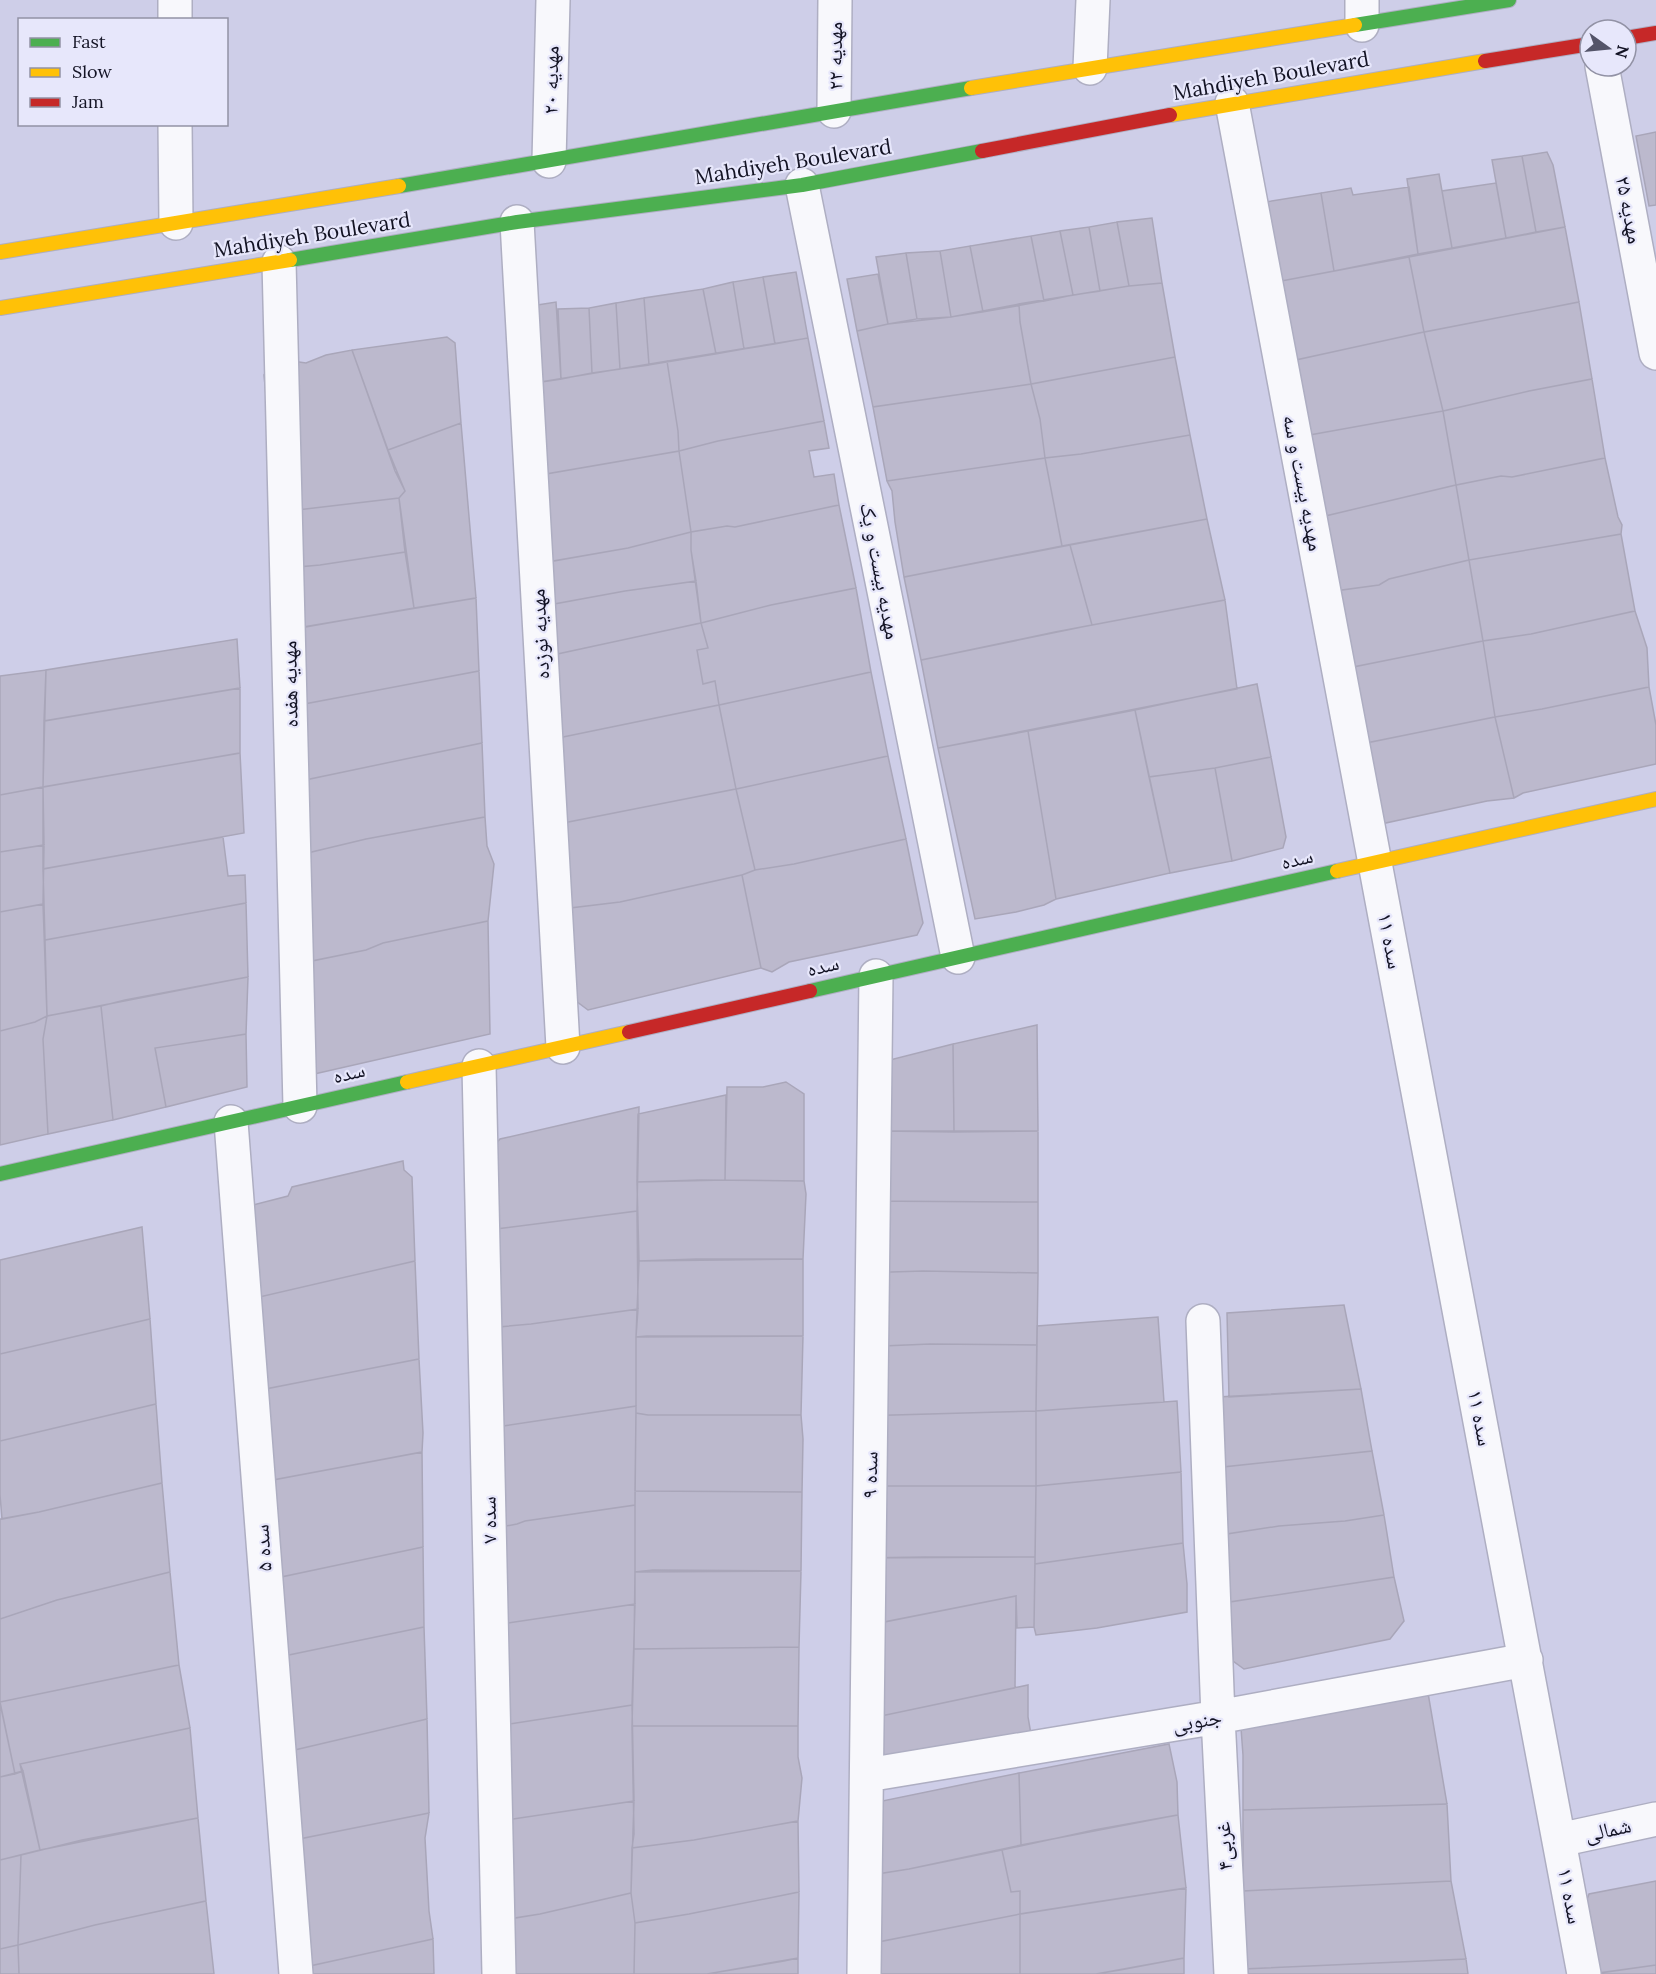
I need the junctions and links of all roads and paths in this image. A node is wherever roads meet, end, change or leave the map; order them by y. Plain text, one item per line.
1 (175, 0) edge
2 (553, 0) edge
3 (835, 0) edge
4 (1093, 0) edge
5 (1509, 0) edge
6 (1362, 12) edge
7 (175, 18) edge
8 (1656, 33) edge
9 (1638, 36) edge
10 (1578, 46) edge
11 (1090, 68) junction
12 (1604, 78) edge
13 (1232, 103) junction
14 (834, 111) junction
15 (175, 126) edge
16 (549, 161) junction
17 (802, 185) junction
18 (518, 222) junction
19 (176, 223) junction
20 (0, 252) edge
21 (279, 262) junction
22 (0, 308) edge
23 (1656, 353) edge
24 (1656, 799) edge
25 (1375, 863) junction
26 (958, 957) junction
27 (876, 976) junction
28 (563, 1047) junction
29 (479, 1066) junction
30 (300, 1106) junction
31 (231, 1122) junction
32 (0, 1174) edge
33 (1203, 1321) dead end
34 (1526, 1660) junction
35 (1218, 1717) junction
36 (867, 1775) junction
37 (1656, 1819) edge
38 (1559, 1840) junction
39 (296, 1974) edge
40 (499, 1974) edge
41 (864, 1974) edge
42 (1231, 1974) edge
43 (1584, 1974) edge

1 - 7 street
2 - 16 street, مهدیه ۲۰
3 - 14 street, مهدیه ۲۲
4 - 11 street
5 - 6 main road, Mahdiyeh Boulevard
6 - 11 main road, Mahdiyeh Boulevard
8 - 9 main road
10 - 13 main road, Mahdiyeh Boulevard
11 - 14 main road, Mahdiyeh Boulevard
12 - 23 street, مهدیه ۲۵
13 - 17 main road, Mahdiyeh Boulevard
13 - 25 street, مهدیه بیست و سه
14 - 16 main road, Mahdiyeh Boulevard
15 - 19 street
16 - 19 main road, Mahdiyeh Boulevard
17 - 18 main road, Mahdiyeh Boulevard
17 - 26 street, مهدیه بیست و یک
18 - 21 main road, Mahdiyeh Boulevard
18 - 28 street, مهدیه نوزده
19 - 20 main road, Mahdiyeh Boulevard
21 - 22 main road, Mahdiyeh Boulevard
21 - 30 street, مهدیه هفده
24 - 25 main road, سده
25 - 26 main road, سده
25 - 34 street, سده ۱۱
26 - 27 main road, سده
27 - 28 main road, سده
27 - 36 street, سده ۹
28 - 29 main road, سده
29 - 30 main road, سده
29 - 40 street, سده ۷
30 - 31 main road, سده
31 - 32 main road, سده
31 - 39 street, سده ۵
33 - 35 street, غربی۴
34 - 35 street, جنوبی
34 - 38 street, سده ۱۱
35 - 36 street, جنوبی
35 - 42 street, غربی۴
36 - 41 street, سده ۹
37 - 38 street, شمالی
38 - 43 street, سده ۱۱

